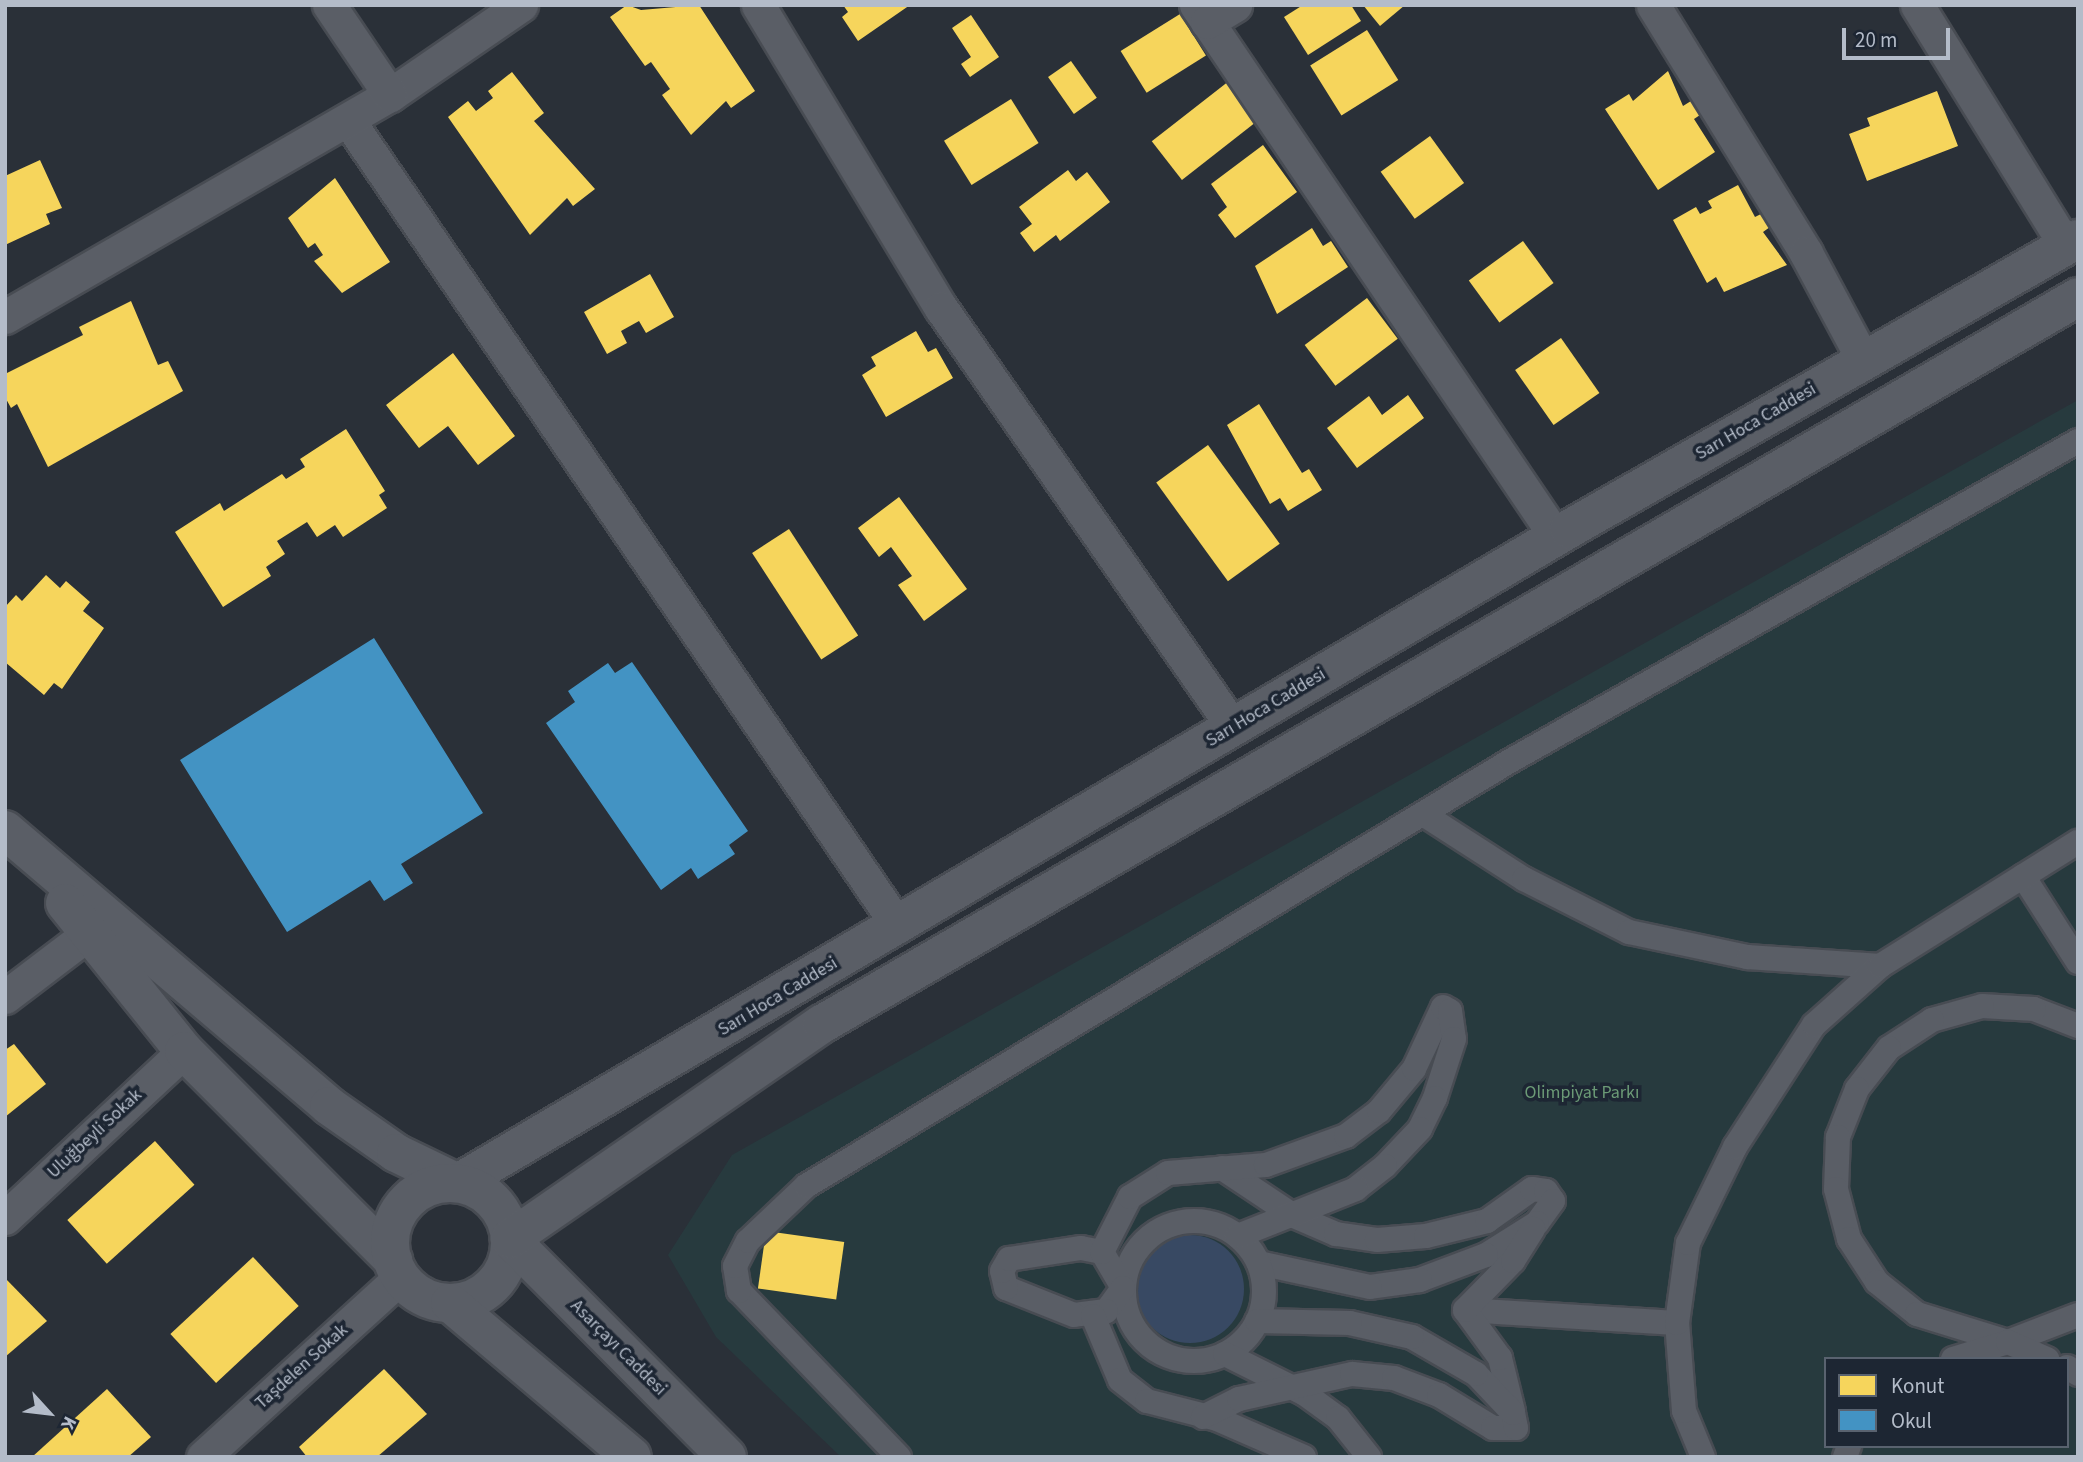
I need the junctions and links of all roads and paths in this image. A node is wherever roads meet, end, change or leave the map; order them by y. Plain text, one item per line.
1 (329, 5) edge
2 (520, 5) edge
3 (758, 5) edge
4 (1235, 5) edge
5 (1653, 5) edge
6 (1917, 5) edge
7 (1202, 14) edge
8 (390, 95) junction
9 (348, 120) junction
10 (2072, 242) edge
11 (2078, 297) edge
12 (5, 317) edge
13 (1864, 361) junction
14 (2078, 441) edge
15 (1556, 537) junction
16 (1233, 727) junction
17 (1423, 814) junction
18 (6, 830) edge
19 (2078, 842) edge
20 (2023, 876) junction
21 (898, 926) junction
22 (89, 933) junction
23 (2078, 962) edge
24 (1880, 966) junction
25 (5, 997) edge
26 (2078, 1026) edge
27 (184, 1051) junction
28 (1222, 1168) junction
29 (458, 1183) junction
30 (1294, 1216) junction
31 (5, 1217) edge
32 (1537, 1223) junction
33 (1238, 1236) junction
34 (510, 1239) junction
35 (1102, 1252) junction
36 (1259, 1263) junction
37 (397, 1268) junction
38 (1123, 1288) junction
39 (450, 1303) junction
40 (1465, 1310) junction
41 (2078, 1315) edge
42 (1093, 1316) junction
43 (1257, 1321) junction
44 (1677, 1323) junction
45 (2008, 1342) junction
46 (1225, 1354) junction
47 (1959, 1357) edge
48 (2042, 1357) edge
49 (1293, 1386) junction
50 (1513, 1413) junction
51 (1202, 1417) junction
52 (203, 1457) edge
53 (632, 1457) edge
54 (727, 1457) edge
55 (899, 1457) edge
56 (1304, 1457) edge
57 (1369, 1457) edge
58 (1703, 1457) edge

1 - 8 street
2 - 8 street
3 - 16 street
4 - 7 street
5 - 13 street
6 - 10 street
7 - 15 street
8 - 9 street
9 - 12 street
9 - 21 street
10 - 13 street, Sarı Hoca Caddesi
11 - 34 street
13 - 15 street, Sarı Hoca Caddesi
14 - 17 street
15 - 16 street, Sarı Hoca Caddesi
16 - 21 street, Sarı Hoca Caddesi
17 - 24 street
17 - 55 street
18 - 22 street
18 - 29 street
19 - 20 street
20 - 23 street
20 - 24 street
21 - 29 street, Sarı Hoca Caddesi
22 - 25 street
22 - 27 street
24 - 44 street
26 - 45 street
27 - 31 street, Uluğbeyli Sokak
27 - 37 street
28 - 30 street
28 - 30 street
28 - 35 street
29 - 34 street
29 - 37 street
30 - 32 street
30 - 33 street
32 - 36 street
32 - 40 street
33 - 36 street
33 - 38 street
34 - 39 street
34 - 54 street, Asarçayı Caddesi
35 - 38 street
35 - 42 street
36 - 43 street
37 - 39 street
37 - 52 street, Taşdelen Sokak
38 - 42 street
38 - 46 street
39 - 53 street
40 - 44 street
40 - 50 street
41 - 45 street
42 - 51 street
43 - 46 street
43 - 50 street
44 - 58 street
45 - 47 street
45 - 48 street
46 - 49 street
49 - 50 street
49 - 51 street
49 - 57 street
51 - 56 street

